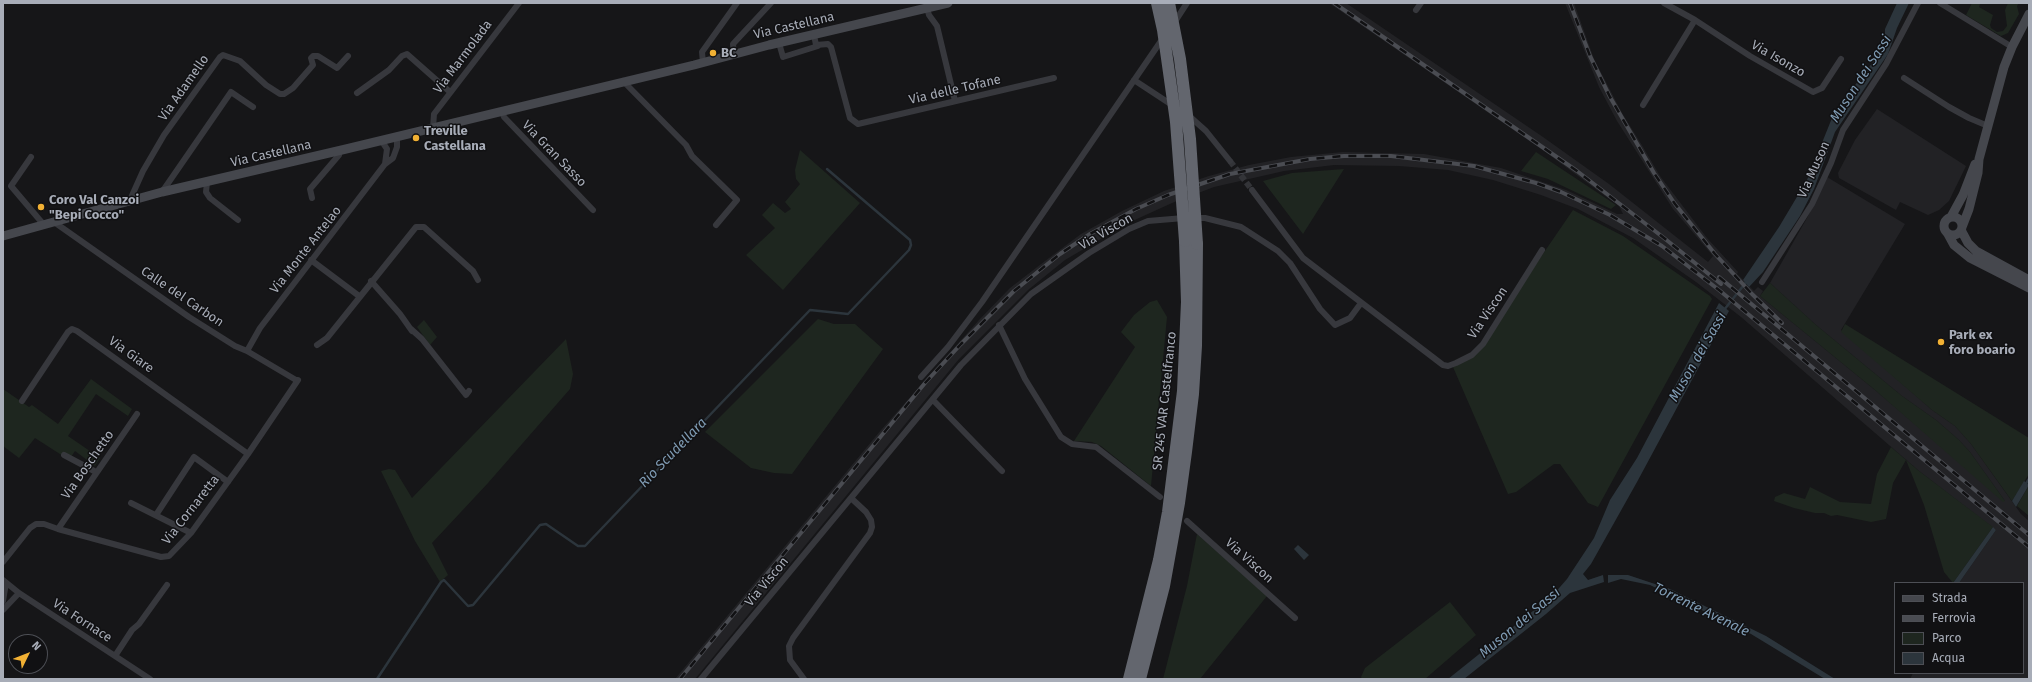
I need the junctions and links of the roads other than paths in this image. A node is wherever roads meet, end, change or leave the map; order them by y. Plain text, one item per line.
1 (519, 3) edge
2 (737, 3) edge
3 (771, 3) edge
4 (948, 3) edge
5 (1158, 3) edge
6 (1170, 3) edge
7 (1187, 3) edge
8 (1421, 3) edge
9 (1664, 3) edge
10 (1918, 3) edge
11 (1940, 3) edge
12 (927, 8) junction
13 (1416, 10) dead end
14 (2029, 14) edge
15 (1695, 20) junction
16 (814, 35) junction
17 (779, 43) junction
18 (818, 46) junction
19 (2012, 46) junction
20 (734, 55) junction
21 (348, 56) dead end
22 (1841, 59) dead end
23 (703, 63) junction
24 (1054, 78) dead end
25 (1904, 78) dead end
26 (1134, 80) junction
27 (623, 81) junction
28 (450, 92) junction
29 (357, 93) dead end
30 (955, 101) junction
31 (1643, 105) dead end
32 (253, 107) dead end
33 (502, 112) junction
34 (1988, 126) junction
35 (434, 128) junction
36 (397, 137) junction
37 (379, 141) junction
38 (340, 151) junction
39 (30, 157) dead end
40 (1979, 159) junction
41 (1230, 161) tunnel mouth
42 (385, 164) junction
43 (207, 182) junction
44 (1252, 190) tunnel mouth
45 (162, 192) junction
46 (312, 198) dead end
47 (130, 200) junction
48 (593, 210) dead end
49 (1951, 217) junction
50 (238, 220) dead end
51 (54, 222) junction
52 (44, 225) junction
53 (716, 225) dead end
54 (1962, 228) junction
55 (1948, 234) junction
56 (3, 236) edge
57 (1969, 244) junction
58 (1542, 250) dead end
59 (312, 260) junction
60 (1989, 268) junction
61 (2009, 269) junction
62 (478, 280) dead end
63 (2029, 280) edge
64 (371, 281) junction
65 (1762, 282) dead end
66 (2029, 288) edge
67 (359, 296) junction
68 (1361, 303) junction
69 (999, 325) junction
70 (317, 345) dead end
71 (247, 351) junction
72 (921, 377) dead end
73 (298, 383) joint
74 (469, 391) dead end
75 (933, 400) junction
76 (22, 401) dead end
77 (137, 414) dead end
78 (64, 454) dead end
79 (248, 454) junction
80 (1002, 471) dead end
81 (96, 472) junction
82 (228, 482) junction
83 (1160, 497) dead end
84 (851, 498) junction
85 (130, 503) dead end
86 (156, 515) junction
87 (1187, 521) dead end
88 (58, 529) junction
89 (191, 533) junction
90 (3, 562) edge
91 (5, 582) edge
92 (167, 584) dead end
93 (18, 593) junction
94 (3, 601) edge
95 (3, 610) edge
96 (1295, 618) dead end
97 (115, 656) junction
98 (150, 679) edge
99 (701, 679) edge
100 (804, 679) edge
101 (1129, 679) edge
102 (1140, 679) edge

1 - 28 street, Via Marmolada
2 - 23 street
3 - 20 street
4 - 12 street, Via Castellana
5 - 101 highway, SR 245 VAR Castelfranco, bridge
6 - 102 highway, SR 245 VAR Castelfranco, bridge
7 - 26 street
8 - 13 street
9 - 15 street, Via Isonzo
10 - 65 street, Via Muson
11 - 19 street
12 - 16 street, Via Castellana
12 - 30 street
14 - 19 street
15 - 22 street, Via Isonzo
15 - 31 street
16 - 17 street, Via Castellana
16 - 18 street
17 - 18 street
17 - 20 street, Via Castellana
18 - 30 street, Via delle Tofane
19 - 34 street
20 - 23 street, Via Castellana
21 - 47 street, Via Adamello
23 - 27 street, Via Castellana
24 - 30 street, Via delle Tofane
25 - 34 street
26 - 41 street
26 - 72 street
27 - 33 street, Via Castellana
27 - 53 street
28 - 29 street
28 - 35 street, Via Marmolada
32 - 45 street
33 - 35 street, Via Castellana
33 - 48 street, Via Gran Sasso
34 - 40 street
35 - 36 street, Via Castellana
36 - 37 street, Via Castellana
36 - 42 street, Via Monte Antelao
37 - 38 street, Via Castellana
37 - 42 street
38 - 43 street, Via Castellana
38 - 46 street
39 - 52 street
40 - 49 street
40 - 54 street
42 - 59 street, Via Monte Antelao
43 - 45 street, Via Castellana
43 - 50 street
44 - 68 street, Via Viscon
45 - 47 street, Via Castellana
47 - 51 street, Via Castellana
49 - 54 street
49 - 55 street
51 - 52 street, Via Castellana
51 - 71 street, Calle del Carbon
52 - 56 street, Via Castellana
54 - 55 street
54 - 57 street
55 - 60 street
57 - 60 street
57 - 61 street
58 - 68 street, Via Viscon
59 - 67 street
59 - 71 street, Via Monte Antelao
60 - 61 street
60 - 66 street
61 - 63 street
62 - 64 street
64 - 67 street
64 - 74 street
67 - 70 street
68 - 69 street, Via Viscon
69 - 75 street, Via Viscon
69 - 83 street
71 - 73 street, Calle del Carbon
73 - 79 street, Via Cornaretta
75 - 80 street
75 - 84 street, Via Viscon
76 - 79 street, Via Giare
77 - 81 street, Via Boschetto
78 - 81 street
79 - 82 street, Via Cornaretta
81 - 88 street, Via Boschetto
82 - 86 street
82 - 89 street, Via Cornaretta
84 - 99 street, Via Viscon
84 - 100 street
85 - 86 street
86 - 89 street
87 - 96 street, Via Viscon
88 - 89 street, Via Cornaretta
88 - 90 street, Via Cornaretta
91 - 93 street, Via Fornace
91 - 94 street
92 - 97 street
93 - 95 street
93 - 97 street, Via Fornace
97 - 98 street, Via Fornace

